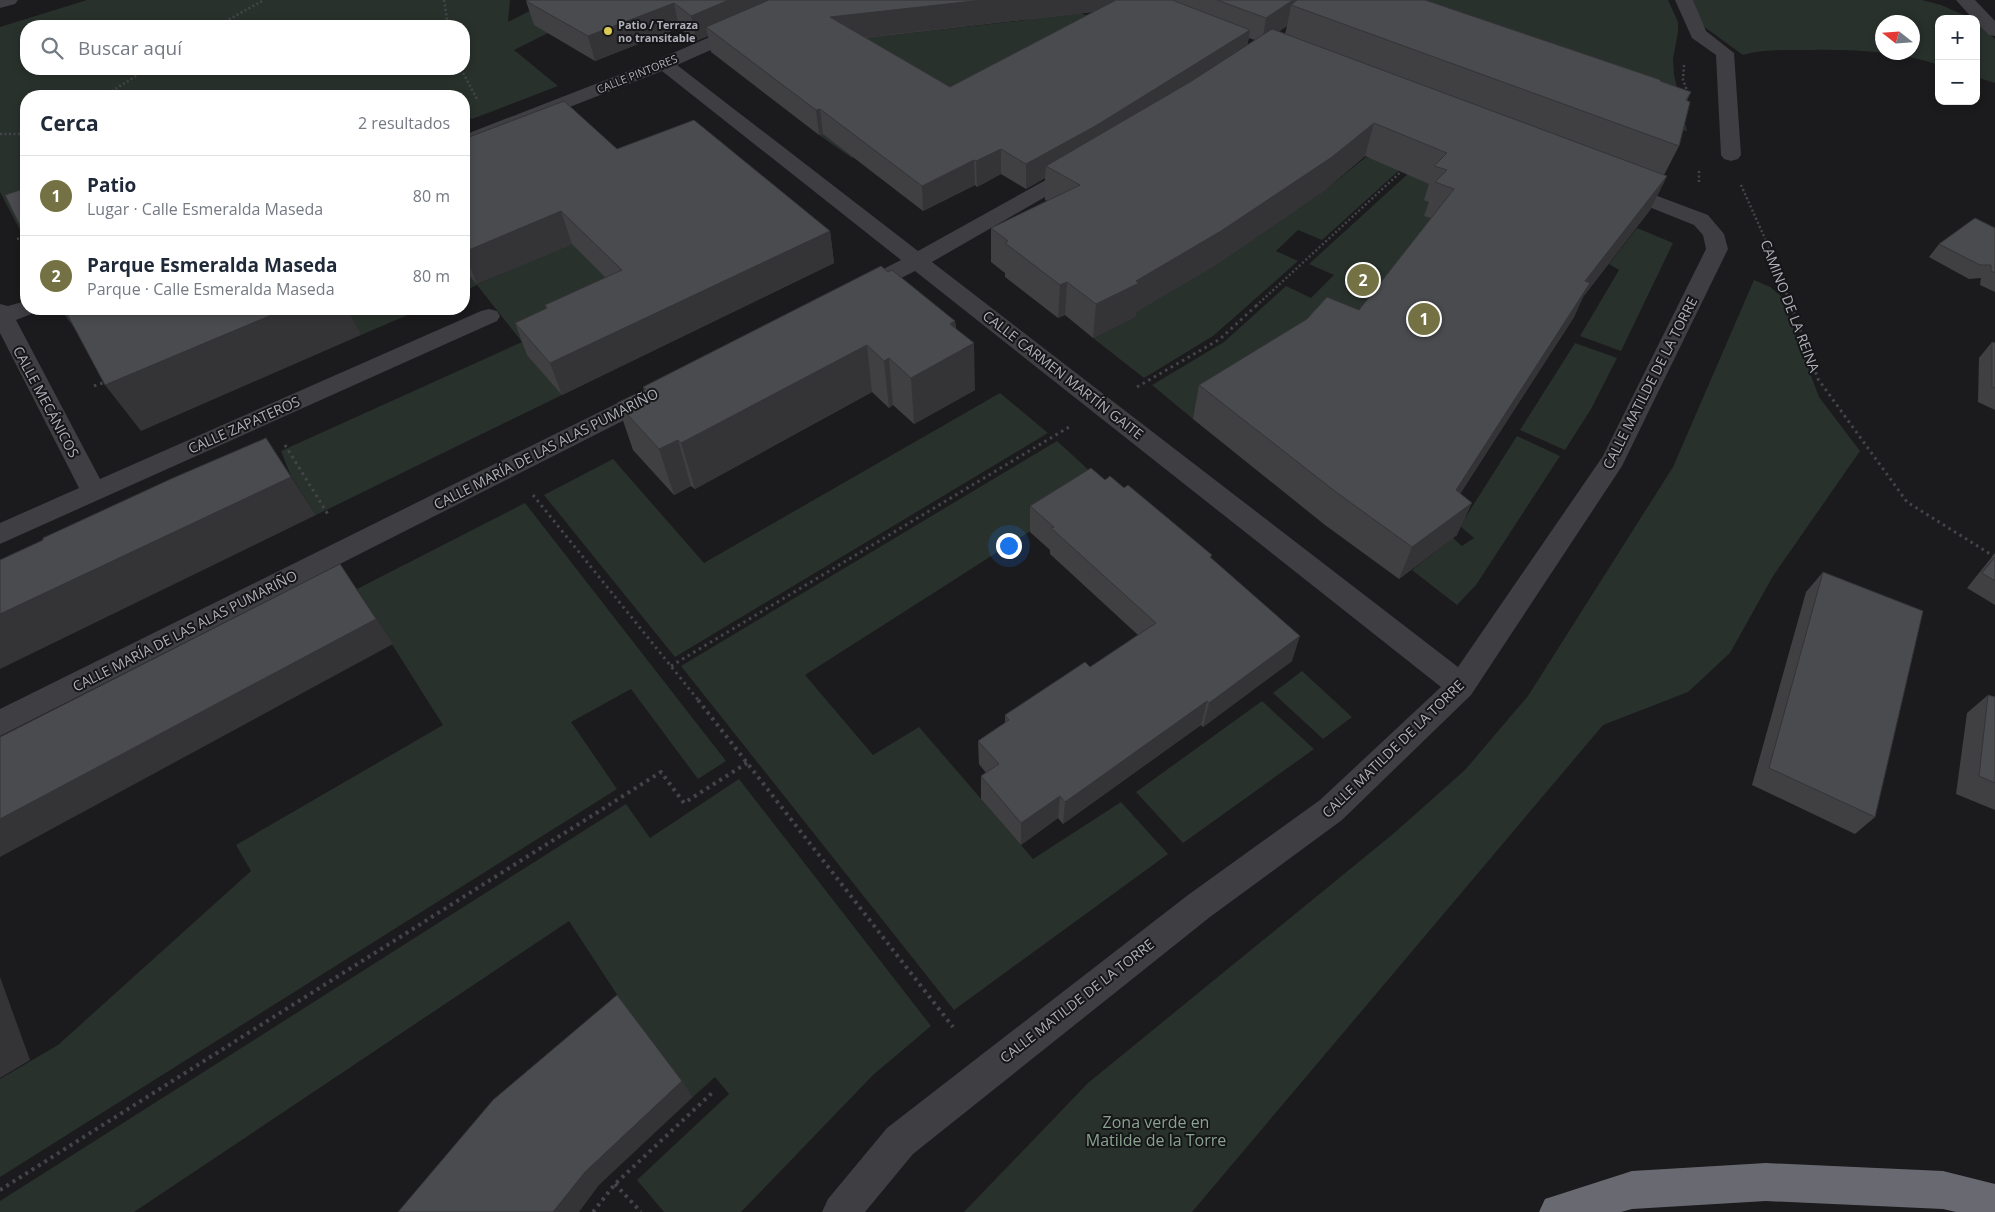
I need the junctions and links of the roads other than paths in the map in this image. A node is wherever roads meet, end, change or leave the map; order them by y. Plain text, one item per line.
1 (8, 0) edge
2 (808, 0) edge
3 (1684, 0) edge
4 (1965, 0) edge
5 (0, 3) edge
6 (1995, 31) edge
7 (664, 64) junction
8 (470, 140) edge
9 (1731, 155) road end
10 (1095, 160) edge
11 (1603, 182) edge
12 (917, 261) junction
13 (842, 299) edge
14 (20, 310) edge
15 (1, 316) edge
16 (488, 316) dead end
17 (677, 383) edge
18 (94, 492) junction
19 (0, 534) edge
20 (1461, 686) junction
21 (0, 723) edge
22 (1995, 1203) edge
23 (841, 1212) edge
24 (1558, 1212) edge

1 - 5 street
2 - 7 street, CALLE PINTORES
3 - 9 street
4 - 6 street
7 - 8 street, CALLE PINTORES
7 - 12 street, CALLE CARMEN MARTÍN GAITE
10 - 12 street
11 - 20 street, CALLE MATILDE DE LA TORRE
12 - 13 street
12 - 20 street, CALLE CARMEN MARTÍN GAITE
14 - 15 street
15 - 18 street, CALLE MECÁNICOS
16 - 18 street, CALLE ZAPATEROS
17 - 21 street, CALLE MARÍA DE LAS ALAS PUMARIÑO
18 - 19 street, CALLE ZAPATEROS
20 - 23 street, CALLE MATILDE DE LA TORRE
22 - 24 highway

